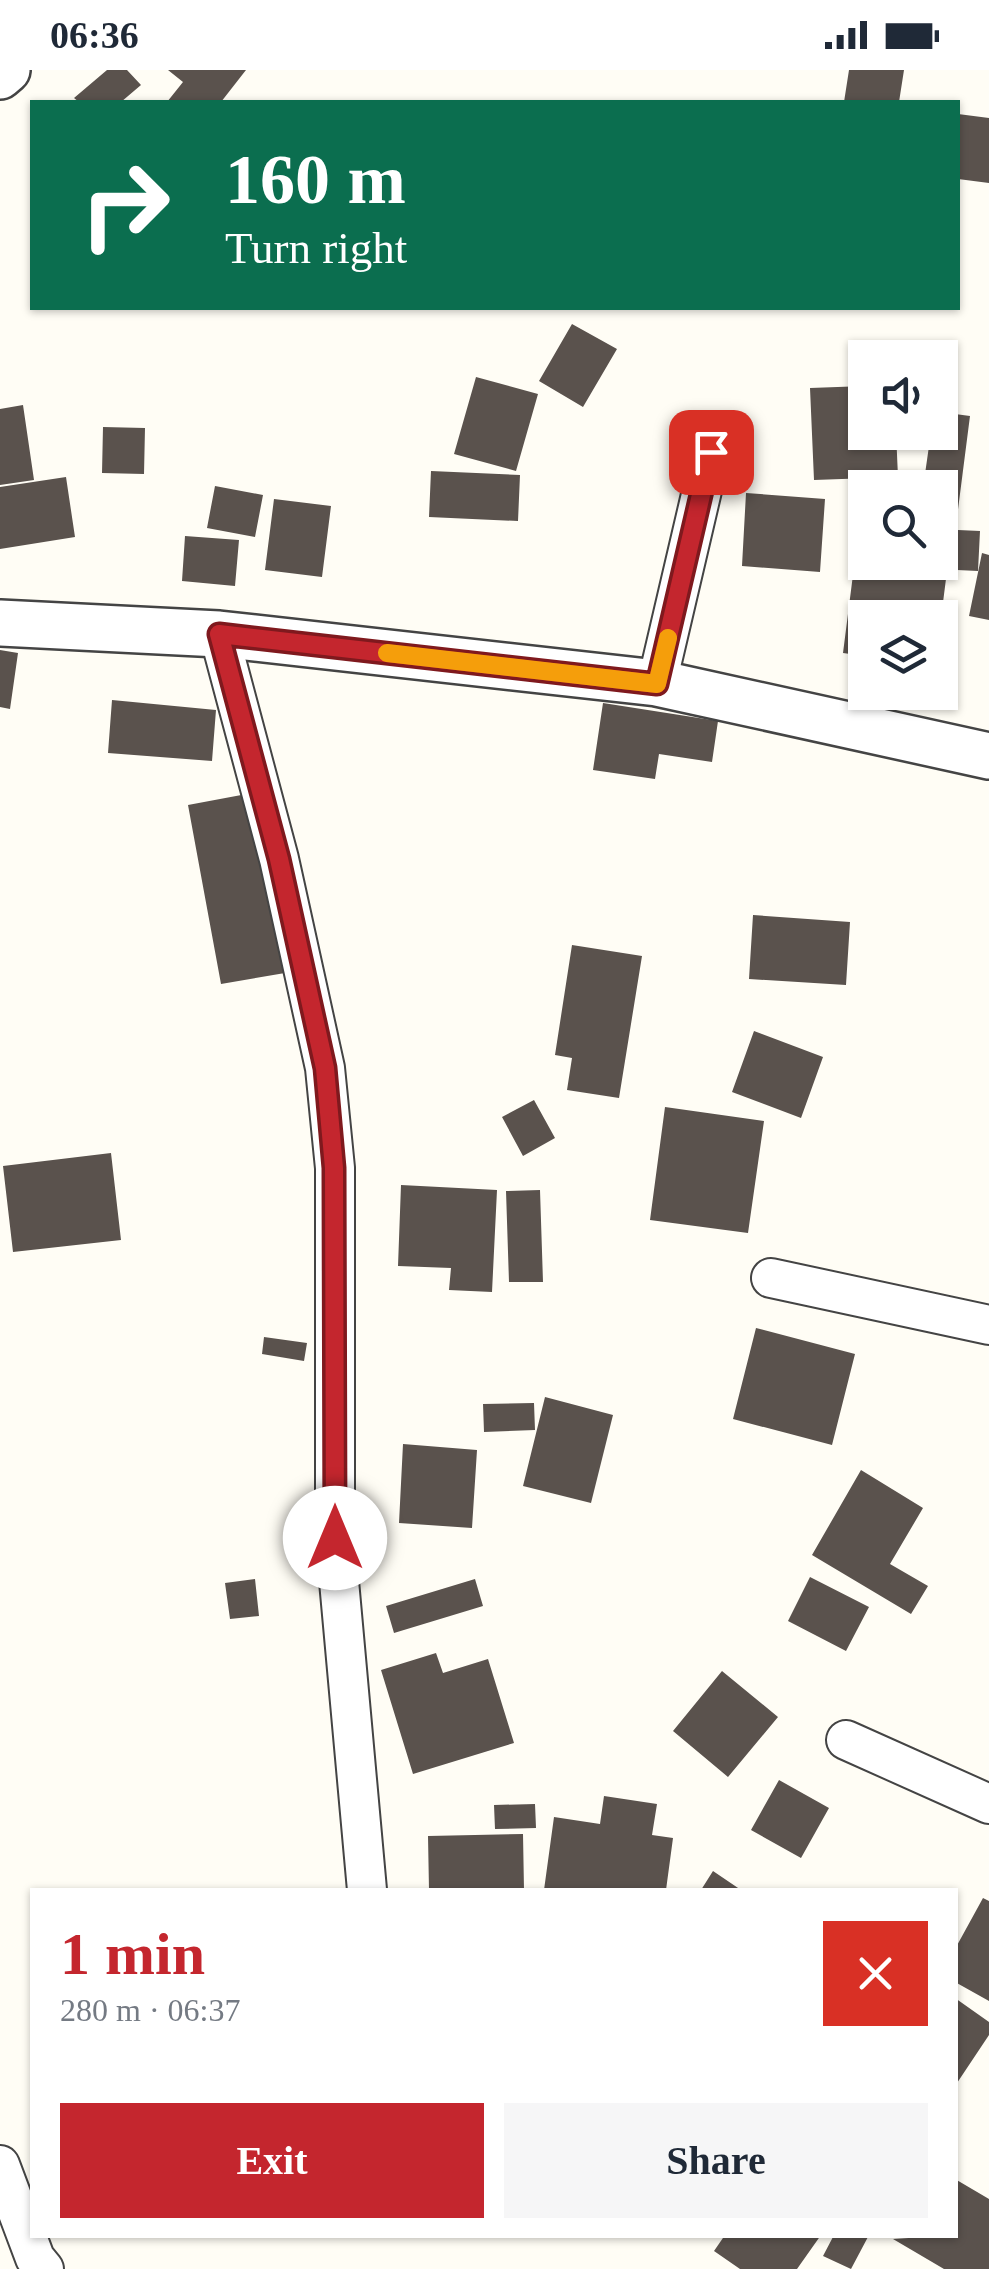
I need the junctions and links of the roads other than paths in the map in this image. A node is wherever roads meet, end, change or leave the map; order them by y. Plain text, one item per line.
1 (8, 70) edge
2 (0, 76) edge
3 (711, 452) dead end
4 (0, 623) edge
5 (219, 634) junction
6 (657, 684) junction
7 (989, 756) edge
8 (771, 1278) dead end
9 (989, 1325) edge
10 (846, 1740) dead end
11 (989, 1804) edge
12 (367, 1888) edge
13 (0, 2165) edge
14 (44, 2269) edge

1 - 2 street
3 - 6 street
4 - 5 street
5 - 6 street
5 - 12 street
6 - 7 street
8 - 9 street
10 - 11 street
13 - 14 street

